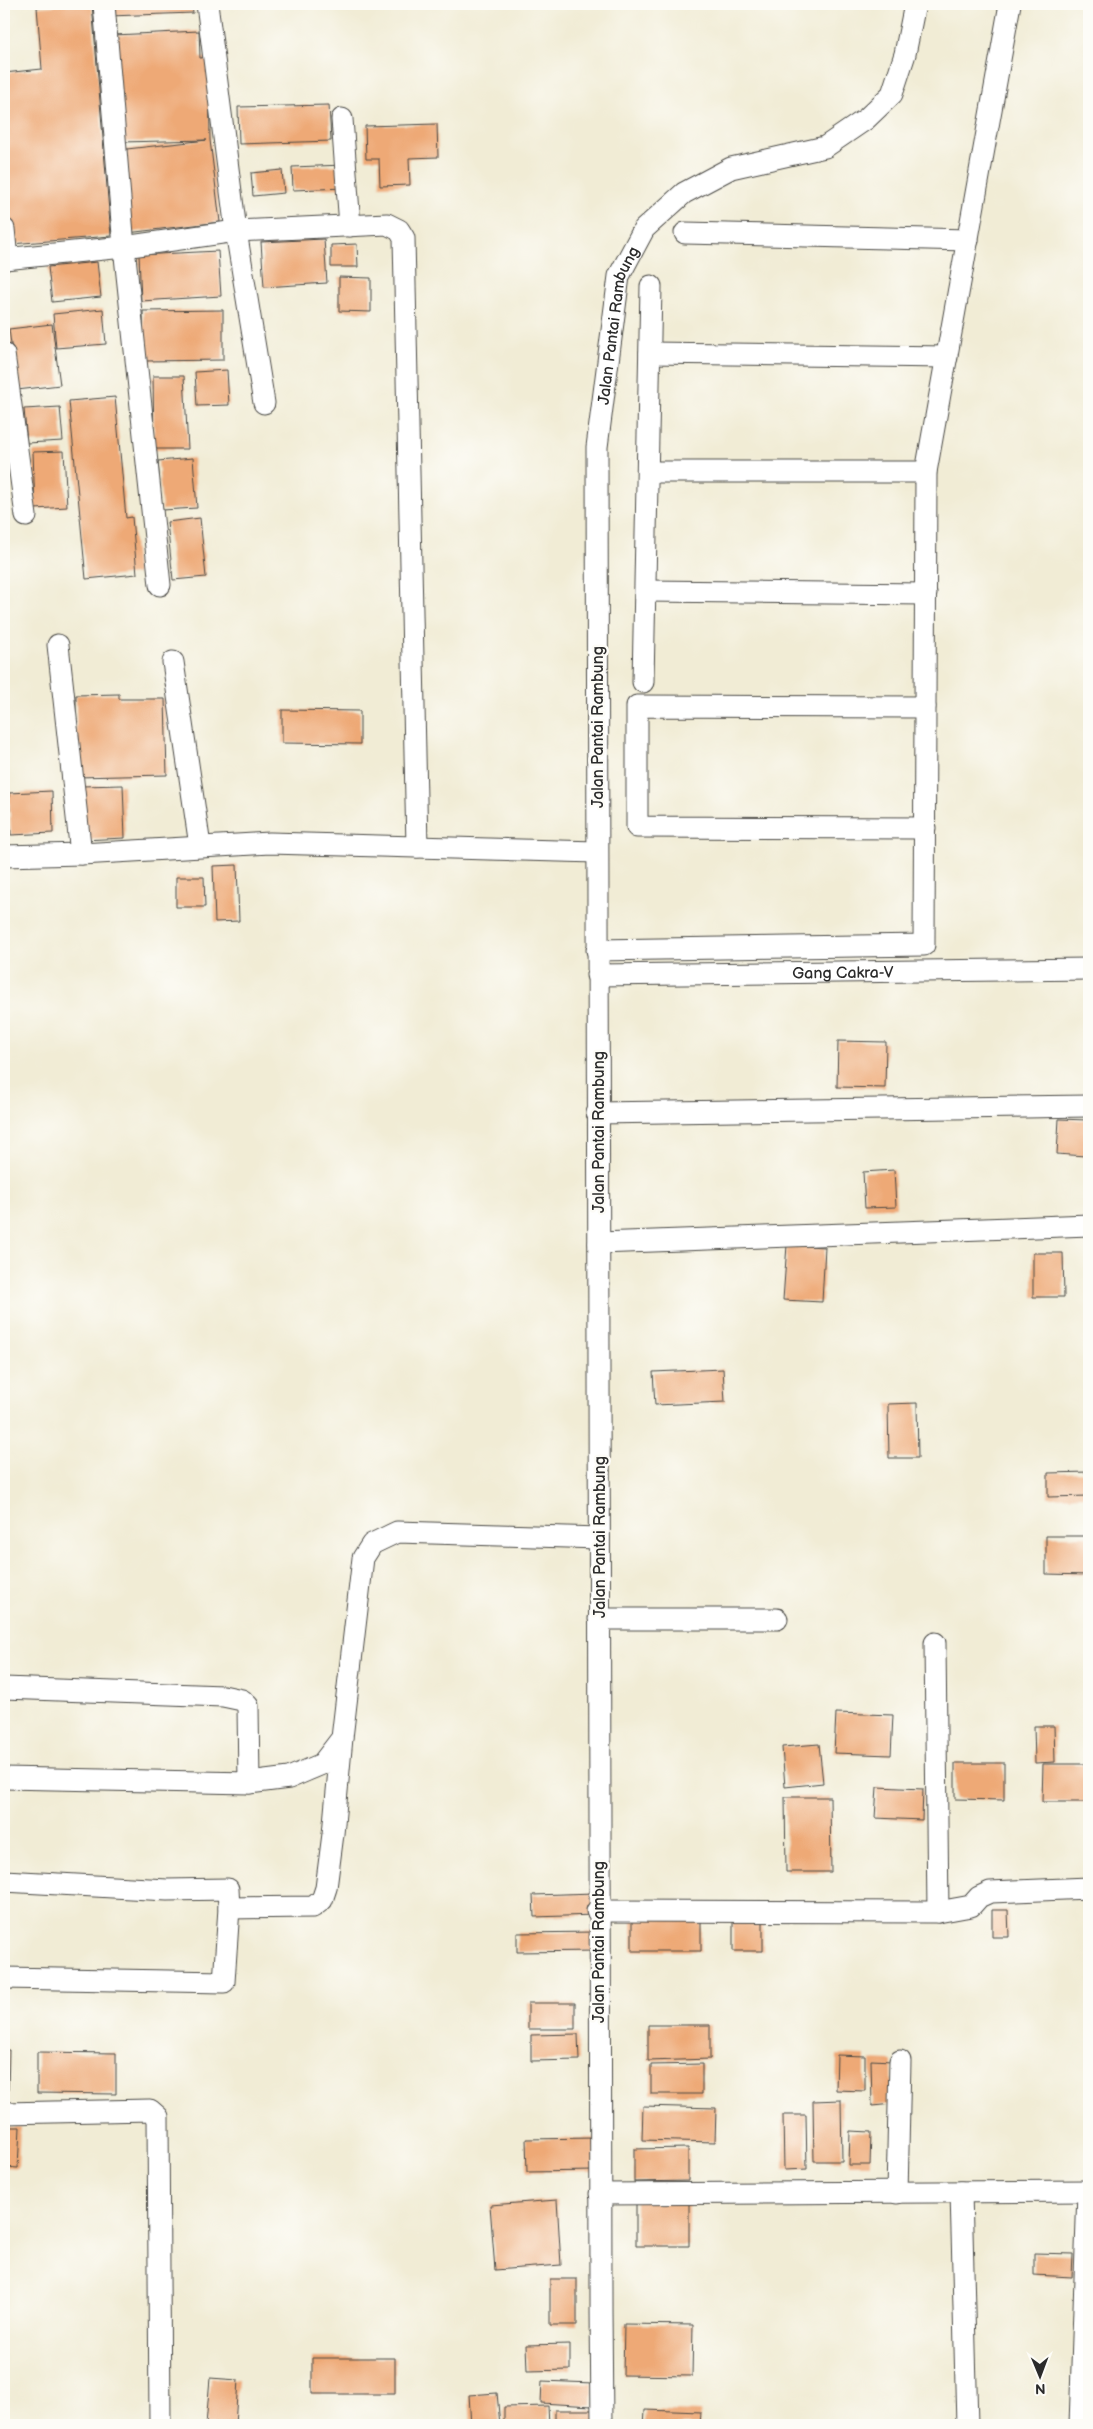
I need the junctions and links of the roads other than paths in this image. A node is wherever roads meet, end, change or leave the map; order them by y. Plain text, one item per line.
1 (104, 4) edge
2 (208, 4) edge
3 (915, 4) edge
4 (1010, 4) edge
5 (342, 119) dead end
6 (350, 226) junction
7 (4, 229) edge
8 (236, 231) junction
9 (686, 233) dead end
10 (968, 240) junction
11 (124, 247) junction
12 (6, 259) edge
13 (650, 286) dead end
14 (650, 353) junction
15 (4, 354) edge
16 (947, 357) junction
17 (264, 403) dead end
18 (648, 472) junction
19 (926, 472) junction
20 (26, 516) dead end
21 (160, 585) dead end
22 (646, 591) junction
23 (926, 594) junction
24 (58, 645) dead end
25 (173, 662) dead end
26 (643, 682) dead end
27 (925, 707) junction
28 (925, 828) junction
29 (200, 846) junction
30 (417, 847) junction
31 (598, 852) junction
32 (81, 854) junction
33 (4, 856) edge
34 (597, 950) junction
35 (1089, 969) edge
36 (598, 974) junction
37 (1089, 1106) edge
38 (597, 1113) junction
39 (1089, 1225) edge
40 (599, 1243) junction
41 (599, 1538) junction
42 (599, 1619) junction
43 (776, 1619) dead end
44 (935, 1643) dead end
45 (4, 1688) edge
46 (342, 1738) junction
47 (4, 1778) edge
48 (249, 1783) junction
49 (4, 1881) edge
50 (1089, 1888) edge
51 (229, 1908) junction
52 (597, 1911) junction
53 (938, 1912) junction
54 (4, 1978) edge
55 (900, 2062) dead end
56 (4, 2113) edge
57 (1088, 2191) edge
58 (961, 2192) junction
59 (897, 2193) junction
60 (600, 2194) junction
61 (160, 2425) edge
62 (602, 2425) edge
63 (967, 2425) edge
64 (1080, 2425) edge

1 - 11 street
2 - 8 street
3 - 31 street, Jalan Pantai Rambung
4 - 10 street
5 - 6 street
6 - 8 street
6 - 30 street
7 - 12 street
8 - 11 street
8 - 17 street
9 - 10 street
10 - 16 street
11 - 12 street
11 - 21 street
13 - 14 street
14 - 16 street
14 - 18 street
15 - 20 street
16 - 19 street
18 - 19 street
18 - 22 street
19 - 23 street
22 - 23 street
22 - 26 street
23 - 27 street
24 - 32 street
25 - 29 street
27 - 28 street
27 - 28 street
28 - 34 street
29 - 30 street
29 - 32 street
30 - 31 street
31 - 34 street, Jalan Pantai Rambung
32 - 33 street
34 - 36 street, Jalan Pantai Rambung
35 - 36 street, Gang Cakra-V
36 - 38 street, Jalan Pantai Rambung
37 - 38 street
38 - 40 street, Jalan Pantai Rambung
39 - 40 street
40 - 41 street, Jalan Pantai Rambung
41 - 42 street, Jalan Pantai Rambung
41 - 46 street
42 - 43 street
42 - 52 street, Jalan Pantai Rambung
44 - 53 street
45 - 48 street
46 - 48 street
46 - 51 street
47 - 48 street
49 - 51 street
50 - 53 street
51 - 54 street
52 - 53 street
52 - 60 street, Jalan Pantai Rambung
55 - 59 street
56 - 61 street
57 - 58 street
57 - 64 street
58 - 59 street
58 - 63 street
59 - 60 street
60 - 62 street, Jalan Pantai Rambung

